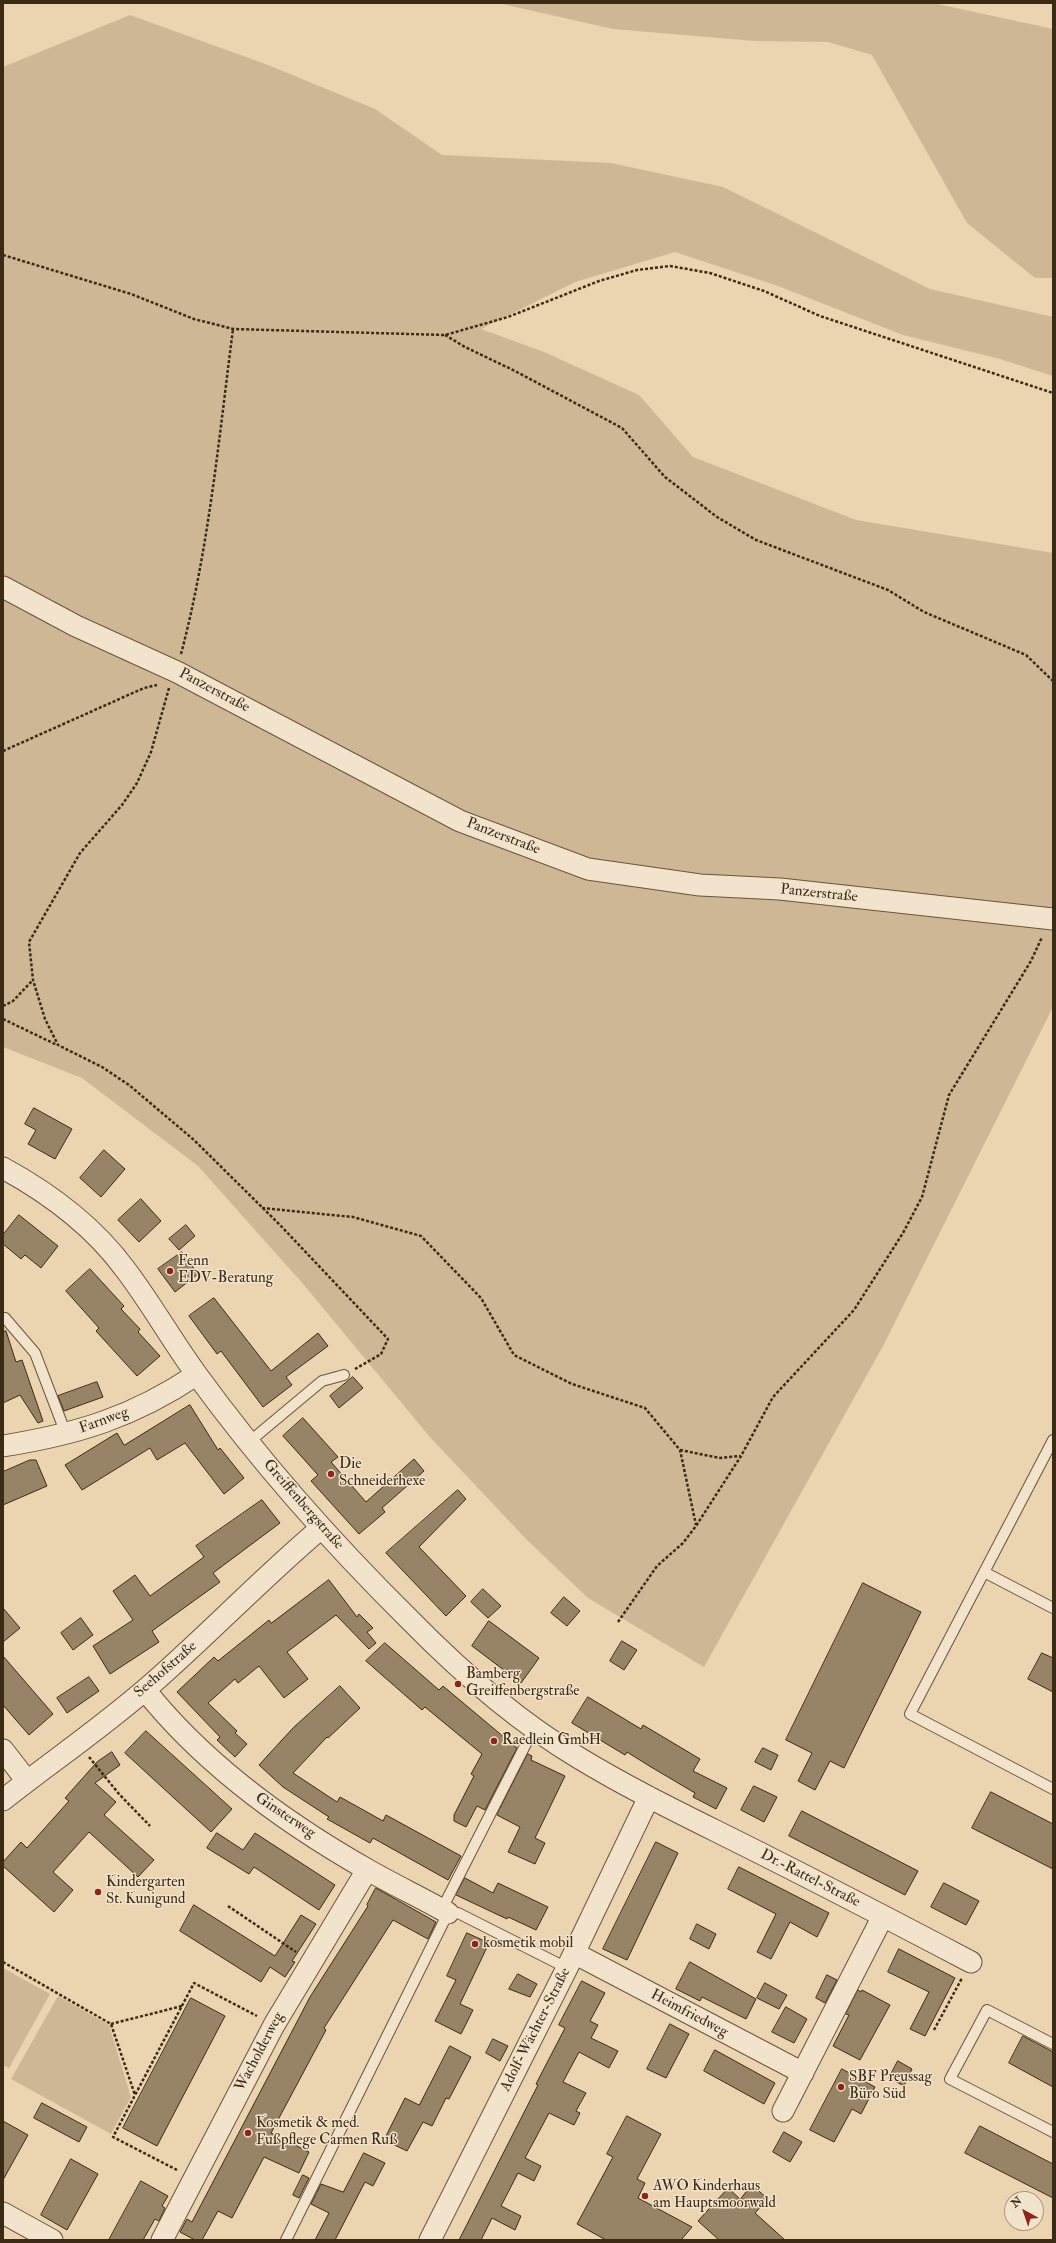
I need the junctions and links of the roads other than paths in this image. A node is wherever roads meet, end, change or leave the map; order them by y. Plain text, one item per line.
1 (3, 587) edge
2 (1052, 919) edge
3 (3, 1168) edge
4 (5, 1318) dead end
5 (196, 1375) junction
6 (344, 1375) road end
7 (66, 1434) junction
8 (1053, 1440) edge
9 (249, 1442) junction
10 (3, 1446) edge
11 (320, 1529) junction
12 (984, 1572) junction
13 (1053, 1608) edge
14 (144, 1690) junction
15 (534, 1728) junction
16 (3, 1750) edge
17 (27, 1781) junction
18 (1053, 1789) edge
19 (649, 1797) junction
20 (3, 1800) edge
21 (367, 1870) junction
22 (445, 1911) junction
23 (883, 1916) junction
24 (570, 1961) junction
25 (971, 1962) road end
26 (1053, 2044) edge
27 (803, 2073) junction
28 (784, 2111) dead end
29 (1053, 2132) edge
30 (3, 2213) edge
31 (52, 2240) edge
32 (162, 2240) edge
33 (286, 2240) edge
34 (430, 2240) edge

1 - 2 street, Panzerstraße
3 - 5 street, Greiffenbergstraße
4 - 7 lane
5 - 7 street, Farnweg
5 - 9 street, Greiffenbergstraße
6 - 9 lane
7 - 10 street, Farnweg
8 - 12 lane
9 - 11 street, Greiffenbergstraße
11 - 14 street, Seehofstraße
11 - 15 street, Greiffenbergstraße
12 - 13 lane
12 - 18 lane
14 - 17 street, Seehofstraße
14 - 21 street, Ginsterweg
15 - 19 street, Greiffenbergstraße
15 - 22 lane
16 - 17 street
17 - 20 street, Seehofstraße
19 - 23 street, Dr.-Rattel-Straße
19 - 24 street, Adolf-Wächter-Straße
21 - 22 street, Ginsterweg
21 - 32 street, Wacholderweg
22 - 24 lane
22 - 33 lane
23 - 25 street, Dr.-Rattel-Straße
23 - 27 street
24 - 27 street, Heimfriedweg
24 - 34 street, Adolf-Wächter-Straße
26 - 29 lane
27 - 28 street
30 - 31 street

